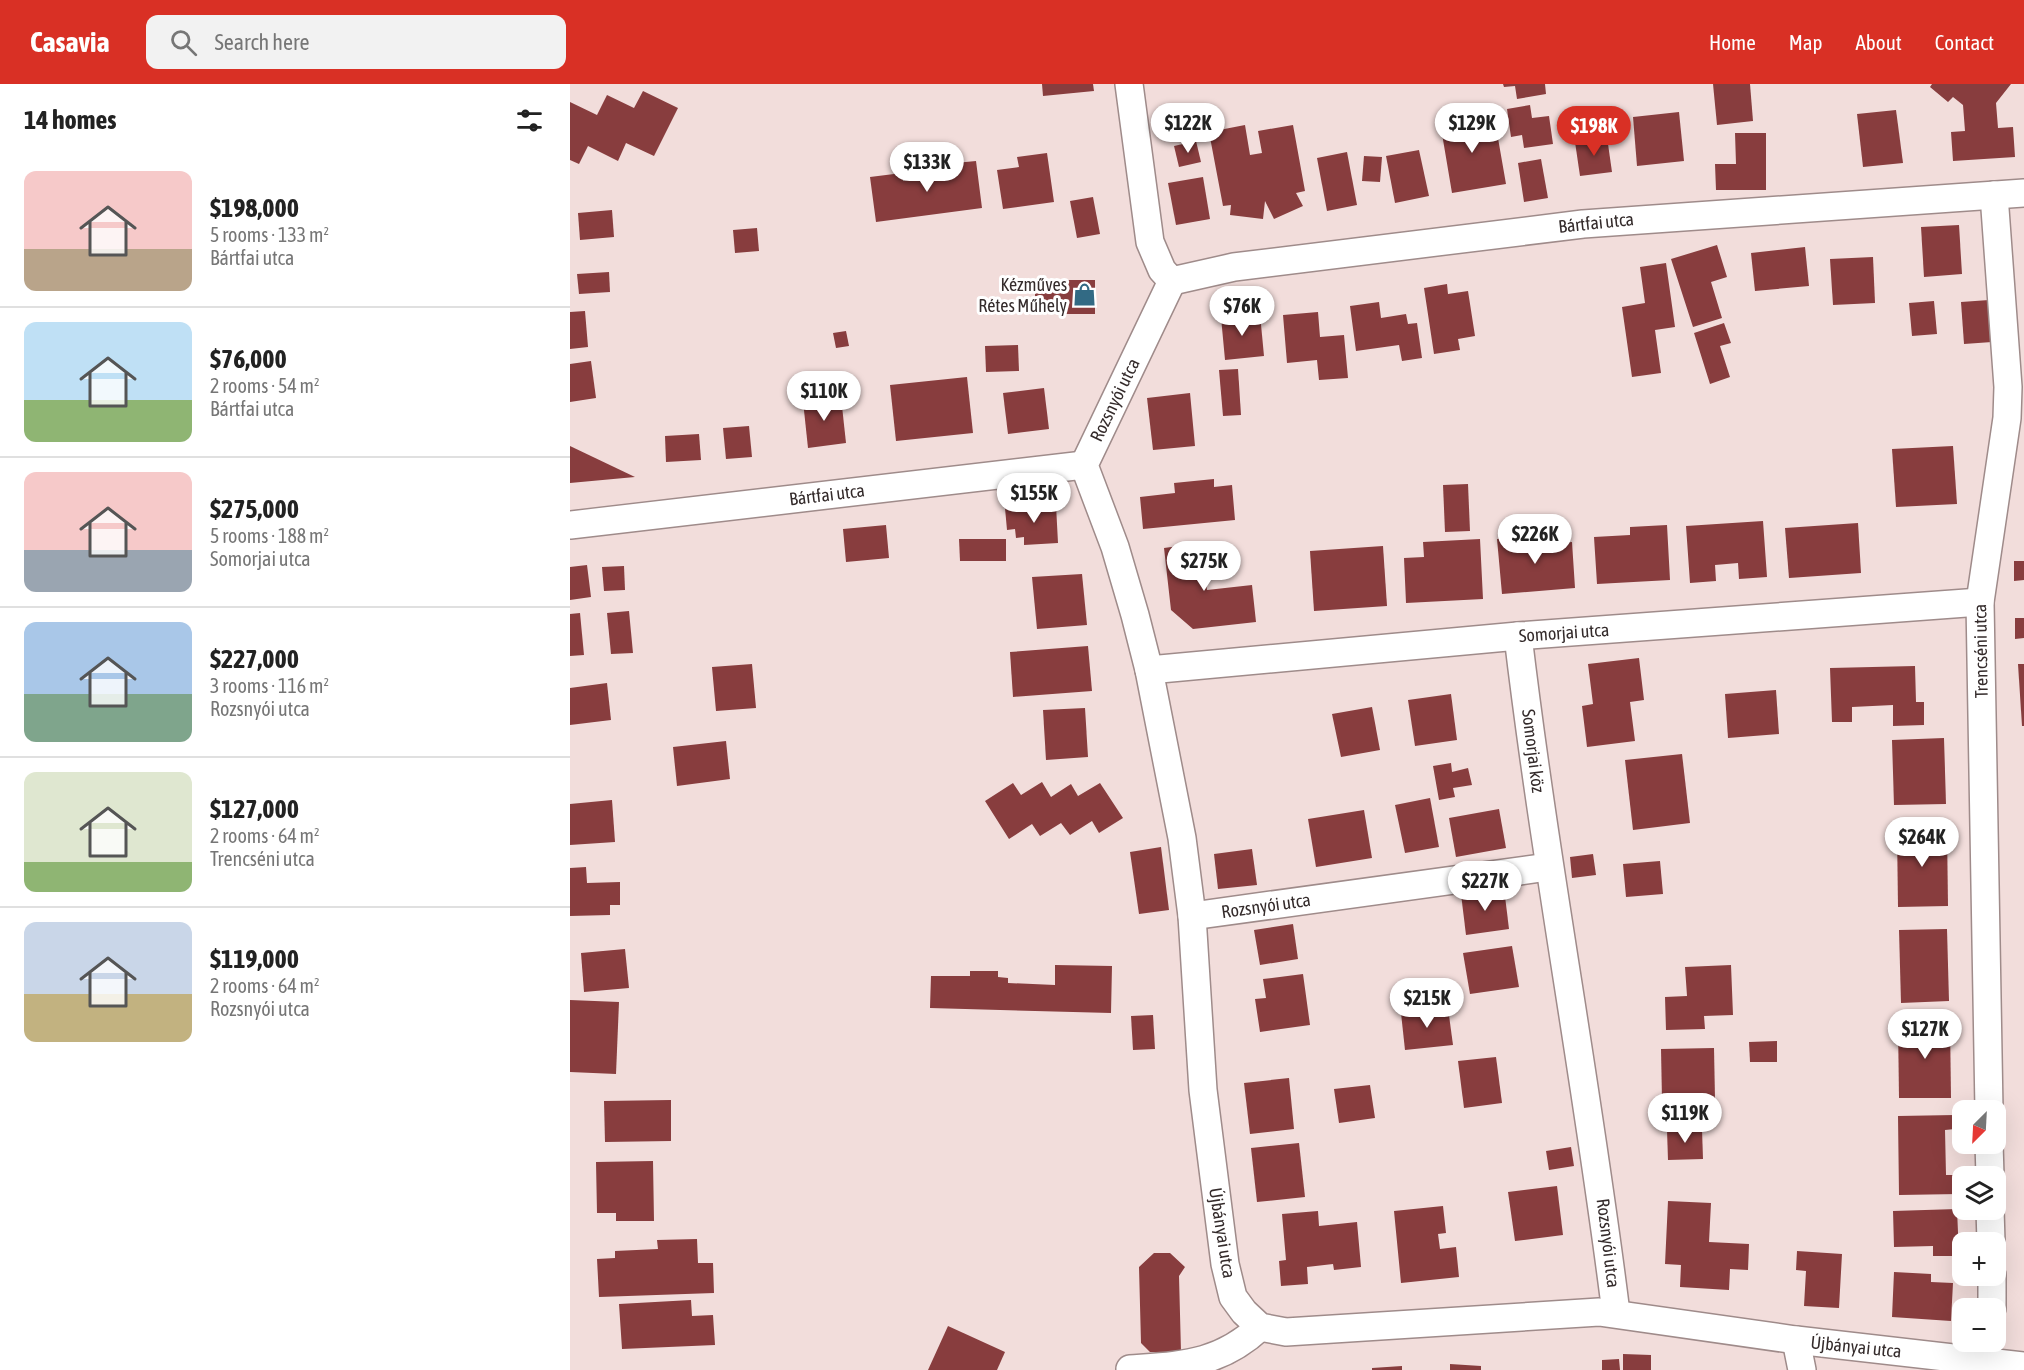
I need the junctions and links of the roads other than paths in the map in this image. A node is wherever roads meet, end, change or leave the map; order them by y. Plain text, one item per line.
1 (1129, 84) edge
2 (2024, 193) edge
3 (1994, 195) junction
4 (1172, 281) junction
5 (1084, 465) junction
6 (570, 525) edge
7 (1980, 602) junction
8 (1518, 636) junction
9 (1149, 669) junction
10 (1548, 867) junction
11 (1192, 916) junction
12 (1989, 1100) edge
13 (1616, 1313) junction
14 (1260, 1327) junction
15 (1796, 1340) junction
16 (1952, 1350) edge
17 (1993, 1352) edge
18 (2024, 1366) edge
19 (1130, 1369) edge
20 (1802, 1370) edge

1 - 4 street
2 - 3 street, Bártfai utca
3 - 4 street, Bártfai utca
3 - 7 street, Trencséni utca
4 - 5 street, Rozsnyói utca
5 - 6 street, Bártfai utca
5 - 9 street, Rozsnyói utca
7 - 8 street, Somorjai utca
7 - 12 street, Trencséni utca
8 - 9 street, Somorjai utca
8 - 10 street, Somorjai köz
9 - 11 street, Rozsnyói utca
10 - 11 street, Rozsnyói utca
10 - 13 street, Rozsnyói utca
11 - 14 street, Újbányai utca
13 - 14 street
13 - 15 street, Rozsnyói utca
14 - 19 street
15 - 16 street, Újbányai utca
15 - 20 street
17 - 18 street, Újbányai utca

